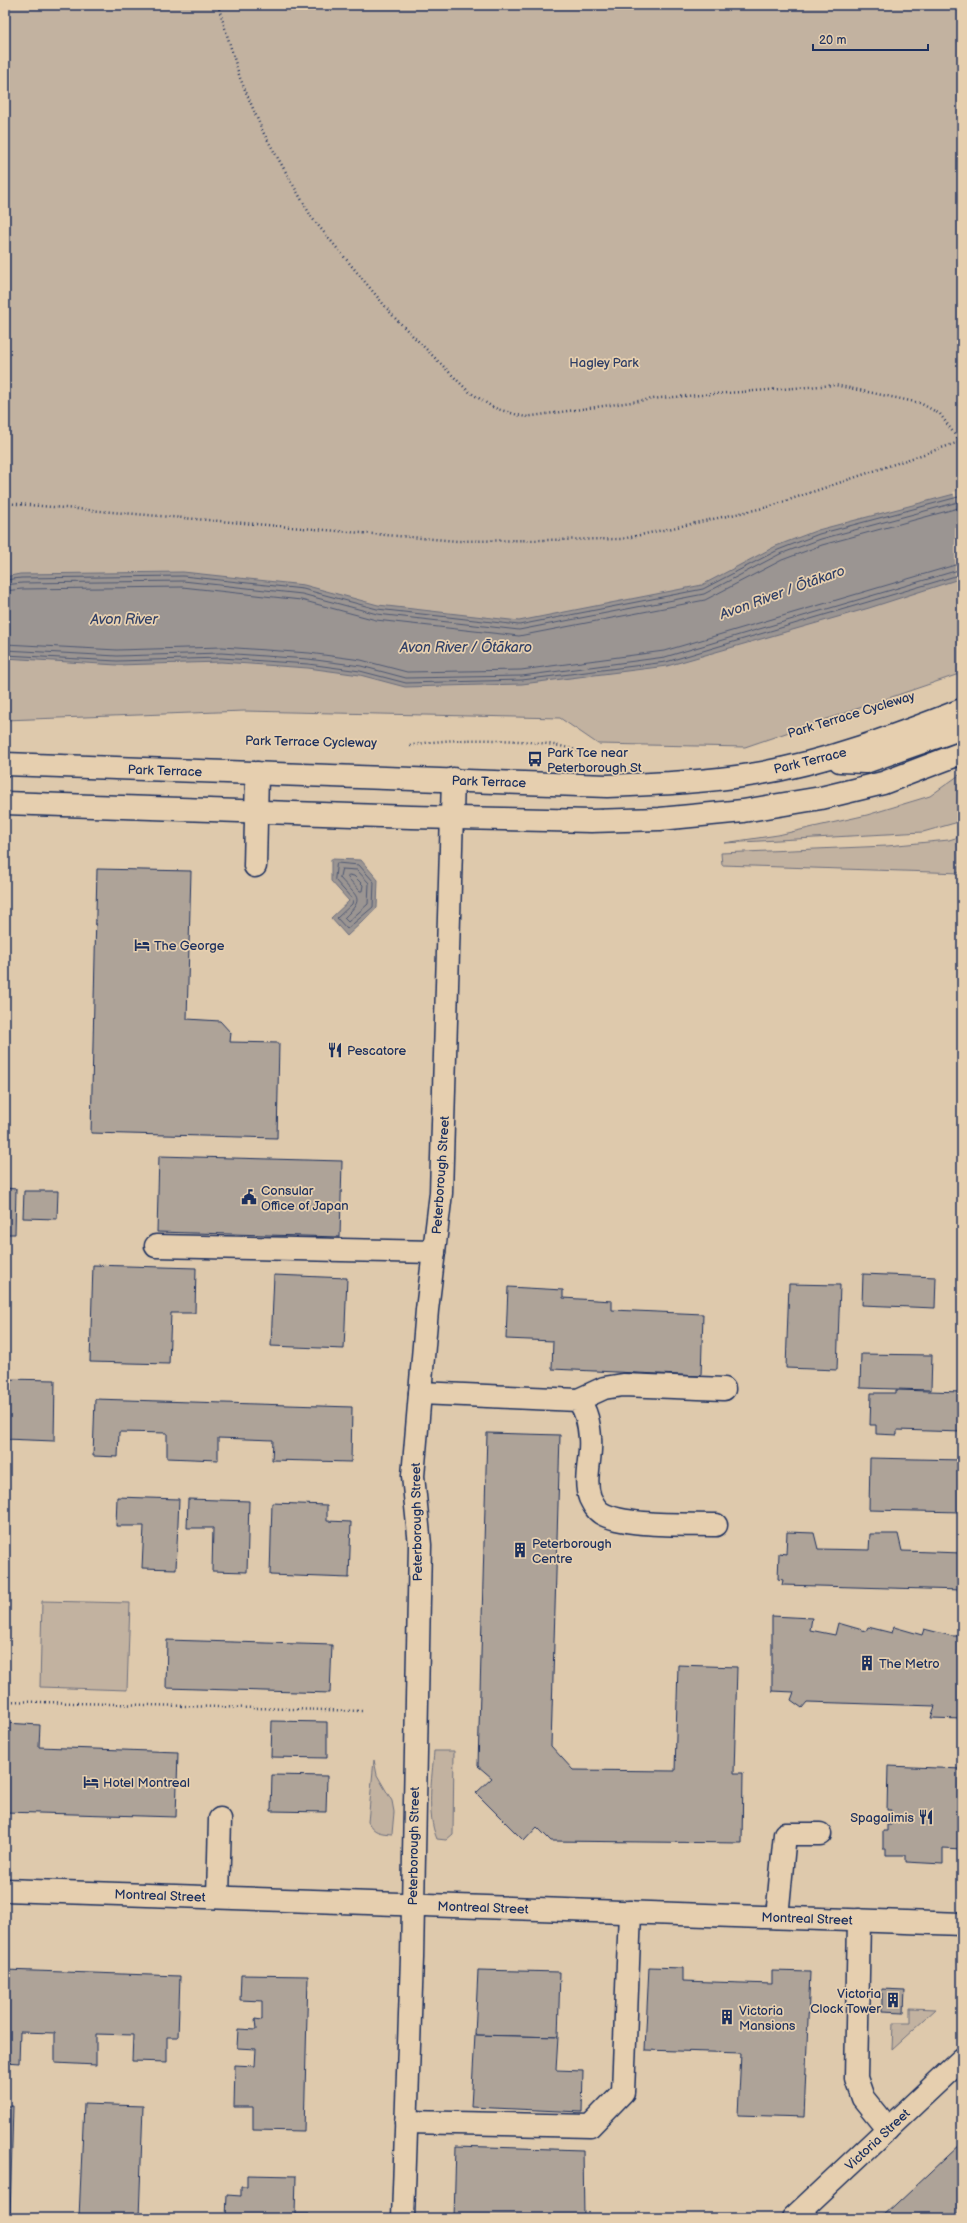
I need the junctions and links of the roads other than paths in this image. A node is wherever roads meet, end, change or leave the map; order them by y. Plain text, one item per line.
1 (962, 710) edge
2 (962, 728) edge
3 (962, 753) edge
4 (817, 761) junction
5 (5, 764) edge
6 (257, 774) junction
7 (453, 779) junction
8 (5, 803) edge
9 (255, 811) junction
10 (452, 817) junction
11 (255, 866) dead end
12 (156, 1246) dead end
13 (434, 1252) junction
14 (724, 1389) dead end
15 (420, 1393) junction
16 (578, 1400) junction
17 (716, 1525) dead end
18 (220, 1819) dead end
19 (820, 1834) dead end
20 (5, 1890) edge
21 (218, 1897) junction
22 (412, 1904) junction
23 (630, 1912) junction
24 (777, 1917) junction
25 (859, 1920) junction
26 (962, 1924) edge
27 (962, 2059) edge
28 (406, 2122) junction
29 (888, 2129) junction
30 (403, 2218) edge
31 (793, 2218) edge

1 - 4 street, Park Terrace
2 - 4 street
3 - 10 street
4 - 7 street, Park Terrace
5 - 6 street, Park Terrace
6 - 7 street, Park Terrace
6 - 9 street
7 - 10 street, Peterborough Street
8 - 9 street
9 - 10 street
9 - 11 street
10 - 13 street, Peterborough Street
12 - 13 street
13 - 15 street, Peterborough Street
14 - 16 street
15 - 16 street
15 - 22 street, Peterborough Street
16 - 17 street
18 - 21 street
19 - 24 street
20 - 21 street, Montreal Street
21 - 22 street, Montreal Street
22 - 23 street, Montreal Street
22 - 28 street, Peterborough Street
23 - 24 street, Montreal Street
23 - 28 street
24 - 25 street, Montreal Street
25 - 26 street, Montreal Street
25 - 29 street
27 - 29 street, Victoria Street
28 - 30 street, Peterborough Street
29 - 31 street, Victoria Street

